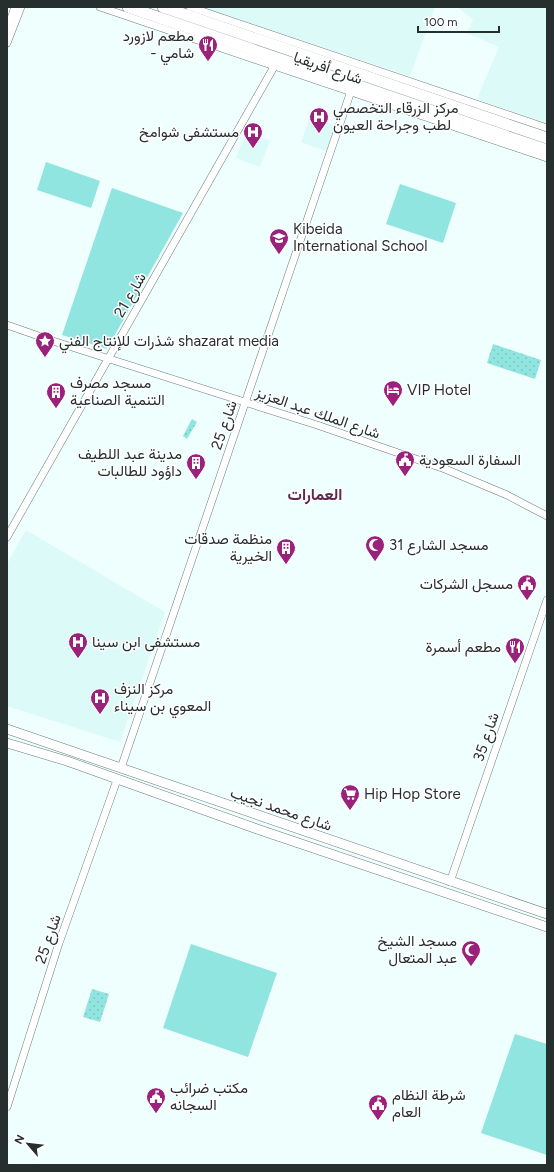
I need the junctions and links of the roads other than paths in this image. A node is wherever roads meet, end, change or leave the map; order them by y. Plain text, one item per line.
1 (15, 7) edge
2 (21, 7) edge
3 (100, 7) edge
4 (128, 7) edge
5 (163, 7) edge
6 (190, 7) edge
7 (7, 30) edge
8 (196, 34) junction
9 (7, 43) edge
10 (275, 65) junction
11 (351, 91) junction
12 (547, 128) edge
13 (547, 138) edge
14 (547, 150) edge
15 (547, 158) edge
16 (7, 325) edge
17 (109, 359) junction
18 (245, 402) junction
19 (547, 516) edge
20 (7, 537) edge
21 (547, 600) edge
22 (7, 729) edge
23 (7, 742) edge
24 (121, 768) junction
25 (117, 780) junction
26 (450, 882) junction
27 (547, 914) edge
28 (547, 927) edge
29 (7, 1107) edge

1 - 7 street
2 - 9 street
3 - 8 street, شارع أفريقيا
4 - 8 highway, شارع أفريقيا
5 - 13 highway, شارع أفريقيا
6 - 12 street, شارع أفريقيا
8 - 10 street, شارع أفريقيا
8 - 14 highway, شارع أفريقيا
10 - 11 street, شارع أفريقيا
10 - 17 street, شارع 21
11 - 15 street, شارع أفريقيا
11 - 18 street, شارع 25
16 - 17 street, شارع الملك عبد العزيز
17 - 18 street, شارع الملك عبد العزيز
17 - 20 street, شارع 21
18 - 19 street, شارع الملك عبد العزيز
18 - 24 street, شارع 25
21 - 26 street, شارع 35
22 - 24 main road, شارع محمد نجيب
23 - 25 main road, شارع محمد نجيب
24 - 26 main road, شارع محمد نجيب
25 - 28 main road, شارع محمد نجيب
25 - 29 street, شارع 25
26 - 27 main road, شارع محمد نجيب

